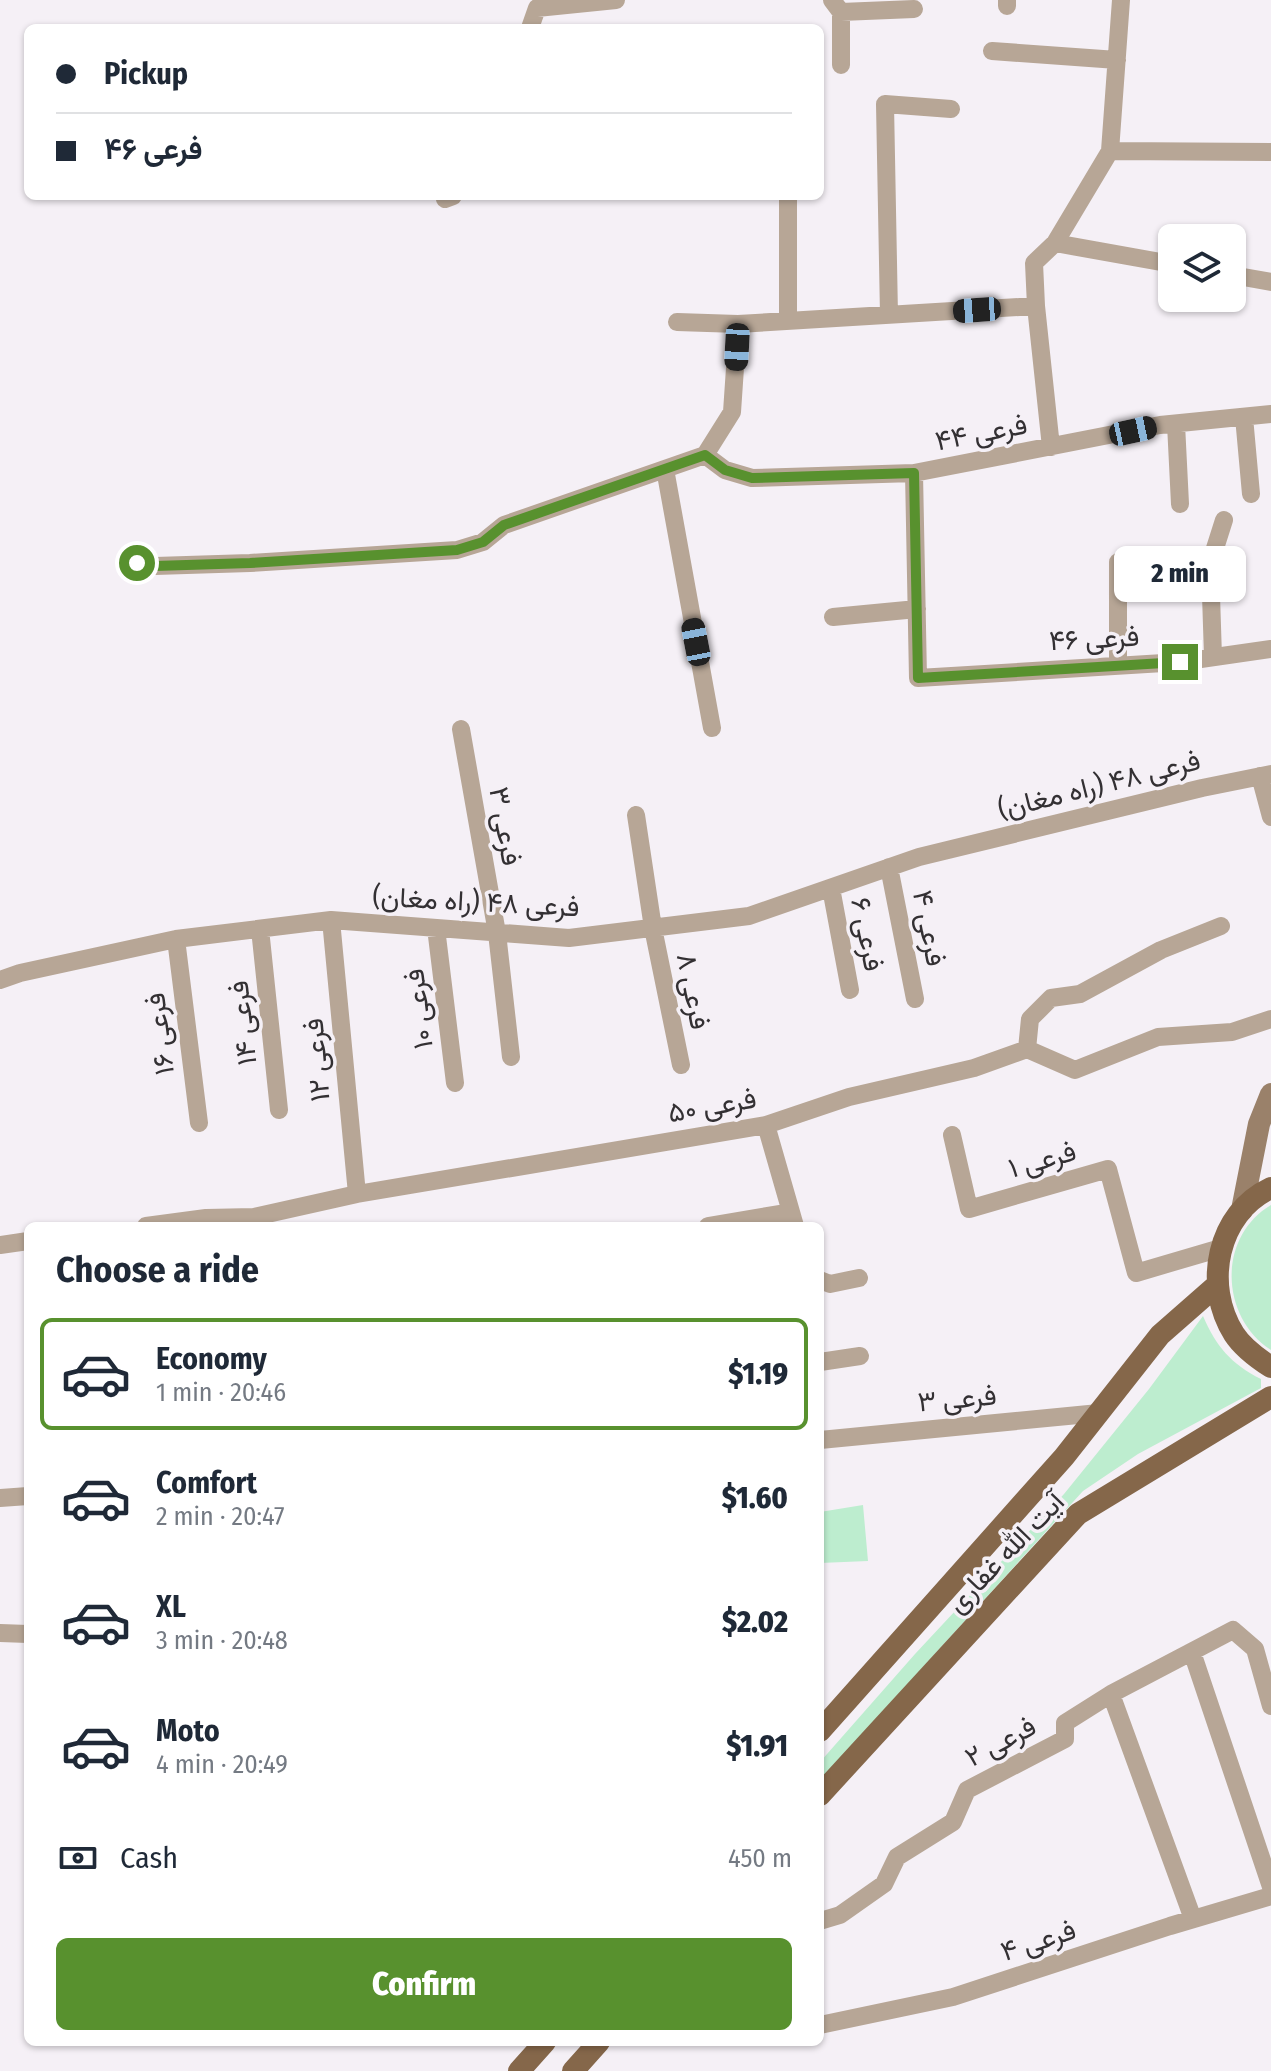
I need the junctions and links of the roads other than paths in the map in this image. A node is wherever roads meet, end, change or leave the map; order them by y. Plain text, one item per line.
1 (616, 0) edge
2 (1121, 0) edge
3 (837, 6) edge
4 (914, 9) dead end
5 (531, 24) edge
6 (992, 51) dead end
7 (1117, 60) junction
8 (841, 65) dead end
9 (951, 109) dead end
10 (1110, 151) junction
11 (1271, 152) edge
12 (788, 200) edge
13 (1055, 243) junction
14 (1158, 261) edge
15 (1246, 278) edge
16 (1271, 282) edge
17 (1036, 306) junction
18 (889, 315) junction
19 (788, 321) junction
20 (677, 322) dead end
21 (738, 324) junction
22 (1271, 414) edge
23 (1244, 417) junction
24 (1176, 424) junction
25 (1051, 447) junction
26 (705, 455) junction
27 (665, 469) junction
28 (914, 473) junction
29 (1251, 494) dead end
30 (1180, 504) dead end
31 (1224, 520) dead end
32 (1118, 562) dead end
33 (137, 563) dead end
34 (917, 609) junction
35 (833, 617) dead end
36 (1271, 649) edge
37 (1213, 657) junction
38 (1118, 664) junction
39 (712, 728) dead end
40 (461, 729) dead end
41 (1266, 775) edge
42 (636, 815) dead end
43 (1271, 817) edge
44 (889, 867) junction
45 (831, 888) junction
46 (331, 920) junction
47 (1221, 926) dead end
48 (436, 928) junction
49 (653, 928) junction
50 (260, 929) junction
51 (497, 933) junction
52 (176, 939) junction
53 (0, 980) edge
54 (850, 990) dead end
55 (915, 999) dead end
56 (1271, 1019) edge
57 (1027, 1049) junction
58 (511, 1057) dead end
59 (681, 1065) dead end
60 (455, 1083) dead end
61 (1271, 1094) edge
62 (279, 1110) dead end
63 (199, 1123) dead end
64 (766, 1125) junction
65 (952, 1135) dead end
66 (1271, 1188) edge
67 (357, 1194) junction
68 (1242, 1210) junction
69 (793, 1219) edge
70 (255, 1221) edge
71 (176, 1222) edge
72 (757, 1222) edge
73 (24, 1242) edge
74 (0, 1245) edge
75 (1221, 1248) junction
76 (859, 1278) dead end
77 (824, 1282) edge
78 (1217, 1285) junction
79 (860, 1356) dead end
80 (824, 1361) edge
81 (1271, 1367) edge
82 (1271, 1397) edge
83 (1099, 1413) junction
84 (824, 1440) edge
85 (24, 1496) edge
86 (0, 1498) edge
87 (0, 1633) edge
88 (24, 1634) edge
89 (1192, 1652) junction
90 (1111, 1694) junction
91 (1271, 1706) edge
92 (824, 1727) edge
93 (824, 1791) edge
94 (1271, 1887) edge
95 (1271, 1896) edge
96 (1193, 1919) junction
97 (824, 1920) edge
98 (824, 2024) edge
99 (541, 2046) edge
100 (595, 2046) edge
101 (519, 2071) edge
102 (573, 2071) edge

1 - 5 street
2 - 7 street
3 - 4 street
3 - 8 street
6 - 7 street
7 - 10 street
9 - 18 street
10 - 11 street
10 - 13 street
12 - 19 street
13 - 14 street
13 - 17 street
15 - 16 street
17 - 18 street
17 - 25 street
18 - 19 street
19 - 21 street
20 - 21 street
21 - 26 street
22 - 23 street, فرعی ۴۴
23 - 24 street, فرعی ۴۴
23 - 29 street
24 - 25 street, فرعی ۴۴
24 - 30 street
25 - 28 street, فرعی ۴۴
26 - 27 street
26 - 28 street, فرعی ۴۴
27 - 33 street
27 - 39 street
28 - 34 street
31 - 37 street
32 - 38 street
34 - 35 street
34 - 38 street, فرعی ۴۶
36 - 37 street, فرعی ۴۶
37 - 38 street, فرعی ۴۶
40 - 51 street, فرعی ۳
41 - 43 street
41 - 44 street, فرعی ۴۸ (راه مغان)
42 - 49 street
44 - 45 street, فرعی ۴۸ (راه مغان)
44 - 55 street, فرعی ۴
45 - 49 street, فرعی ۴۸ (راه مغان)
45 - 54 street, فرعی ۶
46 - 48 street, فرعی ۴۸ (راه مغان)
46 - 50 street, فرعی ۴۸ (راه مغان)
46 - 67 street, فرعی ۱۲
47 - 57 street
48 - 51 street, فرعی ۴۸ (راه مغان)
48 - 60 street, فرعی ۱۰
49 - 51 street, فرعی ۴۸ (راه مغان)
49 - 59 street, فرعی ۸
50 - 52 street, فرعی ۴۸ (راه مغان)
50 - 62 street, فرعی ۱۴
51 - 58 street, فرعی ۳
52 - 53 street, فرعی ۴۸ (راه مغان)
52 - 63 street, فرعی ۱۶
56 - 57 street
57 - 64 street, فرعی ۵۰
61 - 68 main road
64 - 67 street, فرعی ۵۰
64 - 69 street
65 - 75 street, فرعی ۱
66 - 68 main road
67 - 70 street, فرعی ۵۰
68 - 75 main road
69 - 72 street
70 - 71 street, فرعی ۵۰
73 - 74 street
75 - 78 main road
76 - 77 street
78 - 81 main road
78 - 83 main road, آیت الله غفاری
79 - 80 street
82 - 93 main road, آیت الله غفاری
83 - 84 street, فرعی ۳
83 - 92 main road, آیت الله غفاری
85 - 86 street
87 - 88 street
89 - 90 street, فرعی ۲
89 - 91 street, فرعی ۲
89 - 94 street
90 - 96 street
90 - 97 street, فرعی ۲
95 - 96 street, فرعی ۴
96 - 98 street, فرعی ۴
99 - 101 main road
100 - 102 main road

